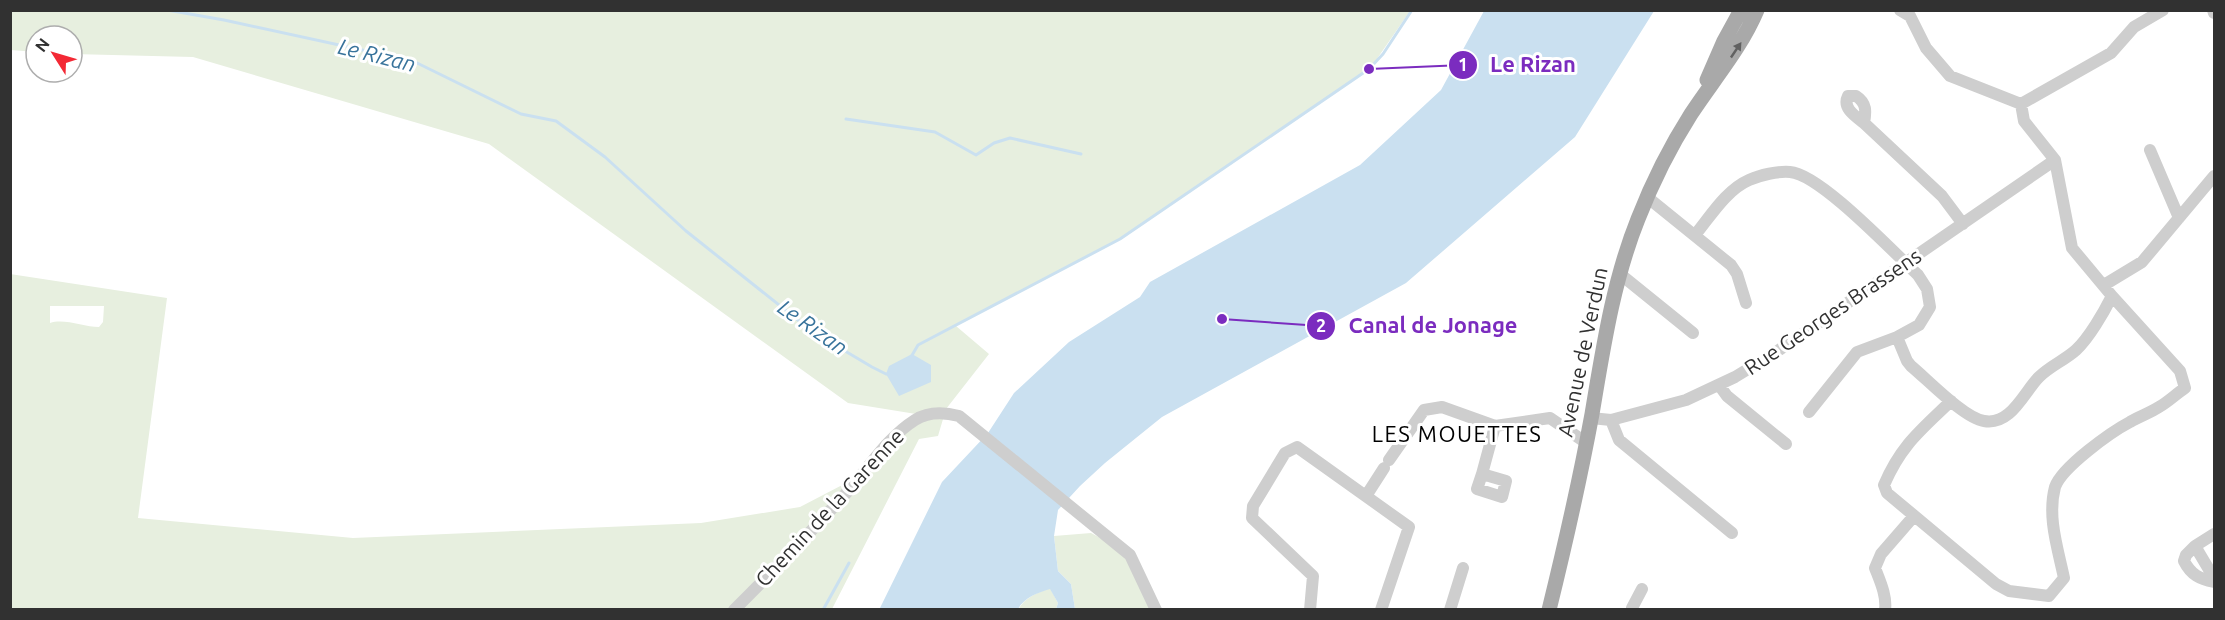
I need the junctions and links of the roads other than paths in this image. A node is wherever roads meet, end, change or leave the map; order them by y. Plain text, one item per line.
1 (1741, 10) edge
2 (1757, 10) edge
3 (1900, 10) edge
4 (2163, 10) edge
5 (2021, 104) junction
6 (1691, 115) junction
7 (1864, 123) dead end
8 (2150, 150) dead end
9 (2055, 160) junction
10 (2214, 176) edge
11 (1647, 197) junction
12 (2180, 218) junction
13 (1963, 224) junction
14 (1695, 235) junction
15 (1905, 263) junction
16 (1620, 274) junction
17 (2104, 285) junction
18 (2112, 296) junction
19 (1746, 303) dead end
20 (1693, 333) dead end
21 (1897, 337) junction
22 (1719, 385) junction
23 (1952, 401) junction
24 (1809, 412) dead end
25 (1591, 418) junction
26 (1611, 420) junction
27 (1495, 426) junction
28 (1585, 442) junction
29 (1786, 444) dead end
30 (1482, 474) dead end
31 (1366, 496) junction
32 (1914, 516) junction
33 (1732, 533) dead end
34 (2214, 534) edge
35 (2196, 546) junction
36 (1463, 568) dead end
37 (2214, 580) edge
38 (1642, 589) dead end
39 (1632, 608) dead end
40 (734, 609) edge
41 (1156, 609) edge
42 (1310, 609) edge
43 (1381, 609) edge
44 (1450, 609) edge
45 (1549, 609) edge
46 (1885, 609) edge

1 - 6 main road, Avenue de Verdun
6 -> 2 main road, Avenue de Verdun
3 - 5 street
4 - 5 street
5 - 9 street
6 - 11 main road, Avenue de Verdun
7 - 13 street
8 - 12 street
9 - 13 street, Rue Georges Brassens
9 - 17 street
10 - 12 street
11 - 14 street
11 - 16 main road, Avenue de Verdun
12 - 17 street
13 - 15 street, Rue Georges Brassens
14 - 15 street
14 - 19 street
15 - 21 street
15 - 22 street, Rue Georges Brassens
16 - 20 street
16 - 25 main road, Avenue de Verdun
17 - 18 street
18 - 23 street
18 - 32 street
21 - 23 street
21 - 24 street
22 - 26 street, Rue Georges Brassens
22 - 29 street
23 - 32 street
25 - 26 street, Rue Georges Brassens
25 - 28 main road, Avenue de Verdun
26 - 33 street
27 - 28 street
27 - 30 street
27 - 31 street
28 - 45 main road, Avenue de Verdun
31 - 42 street
31 - 43 street
32 - 46 street
34 - 35 street
35 - 37 street
35 - 37 street
36 - 44 street
38 - 39 street
40 - 41 street, Chemin de la Garenne

